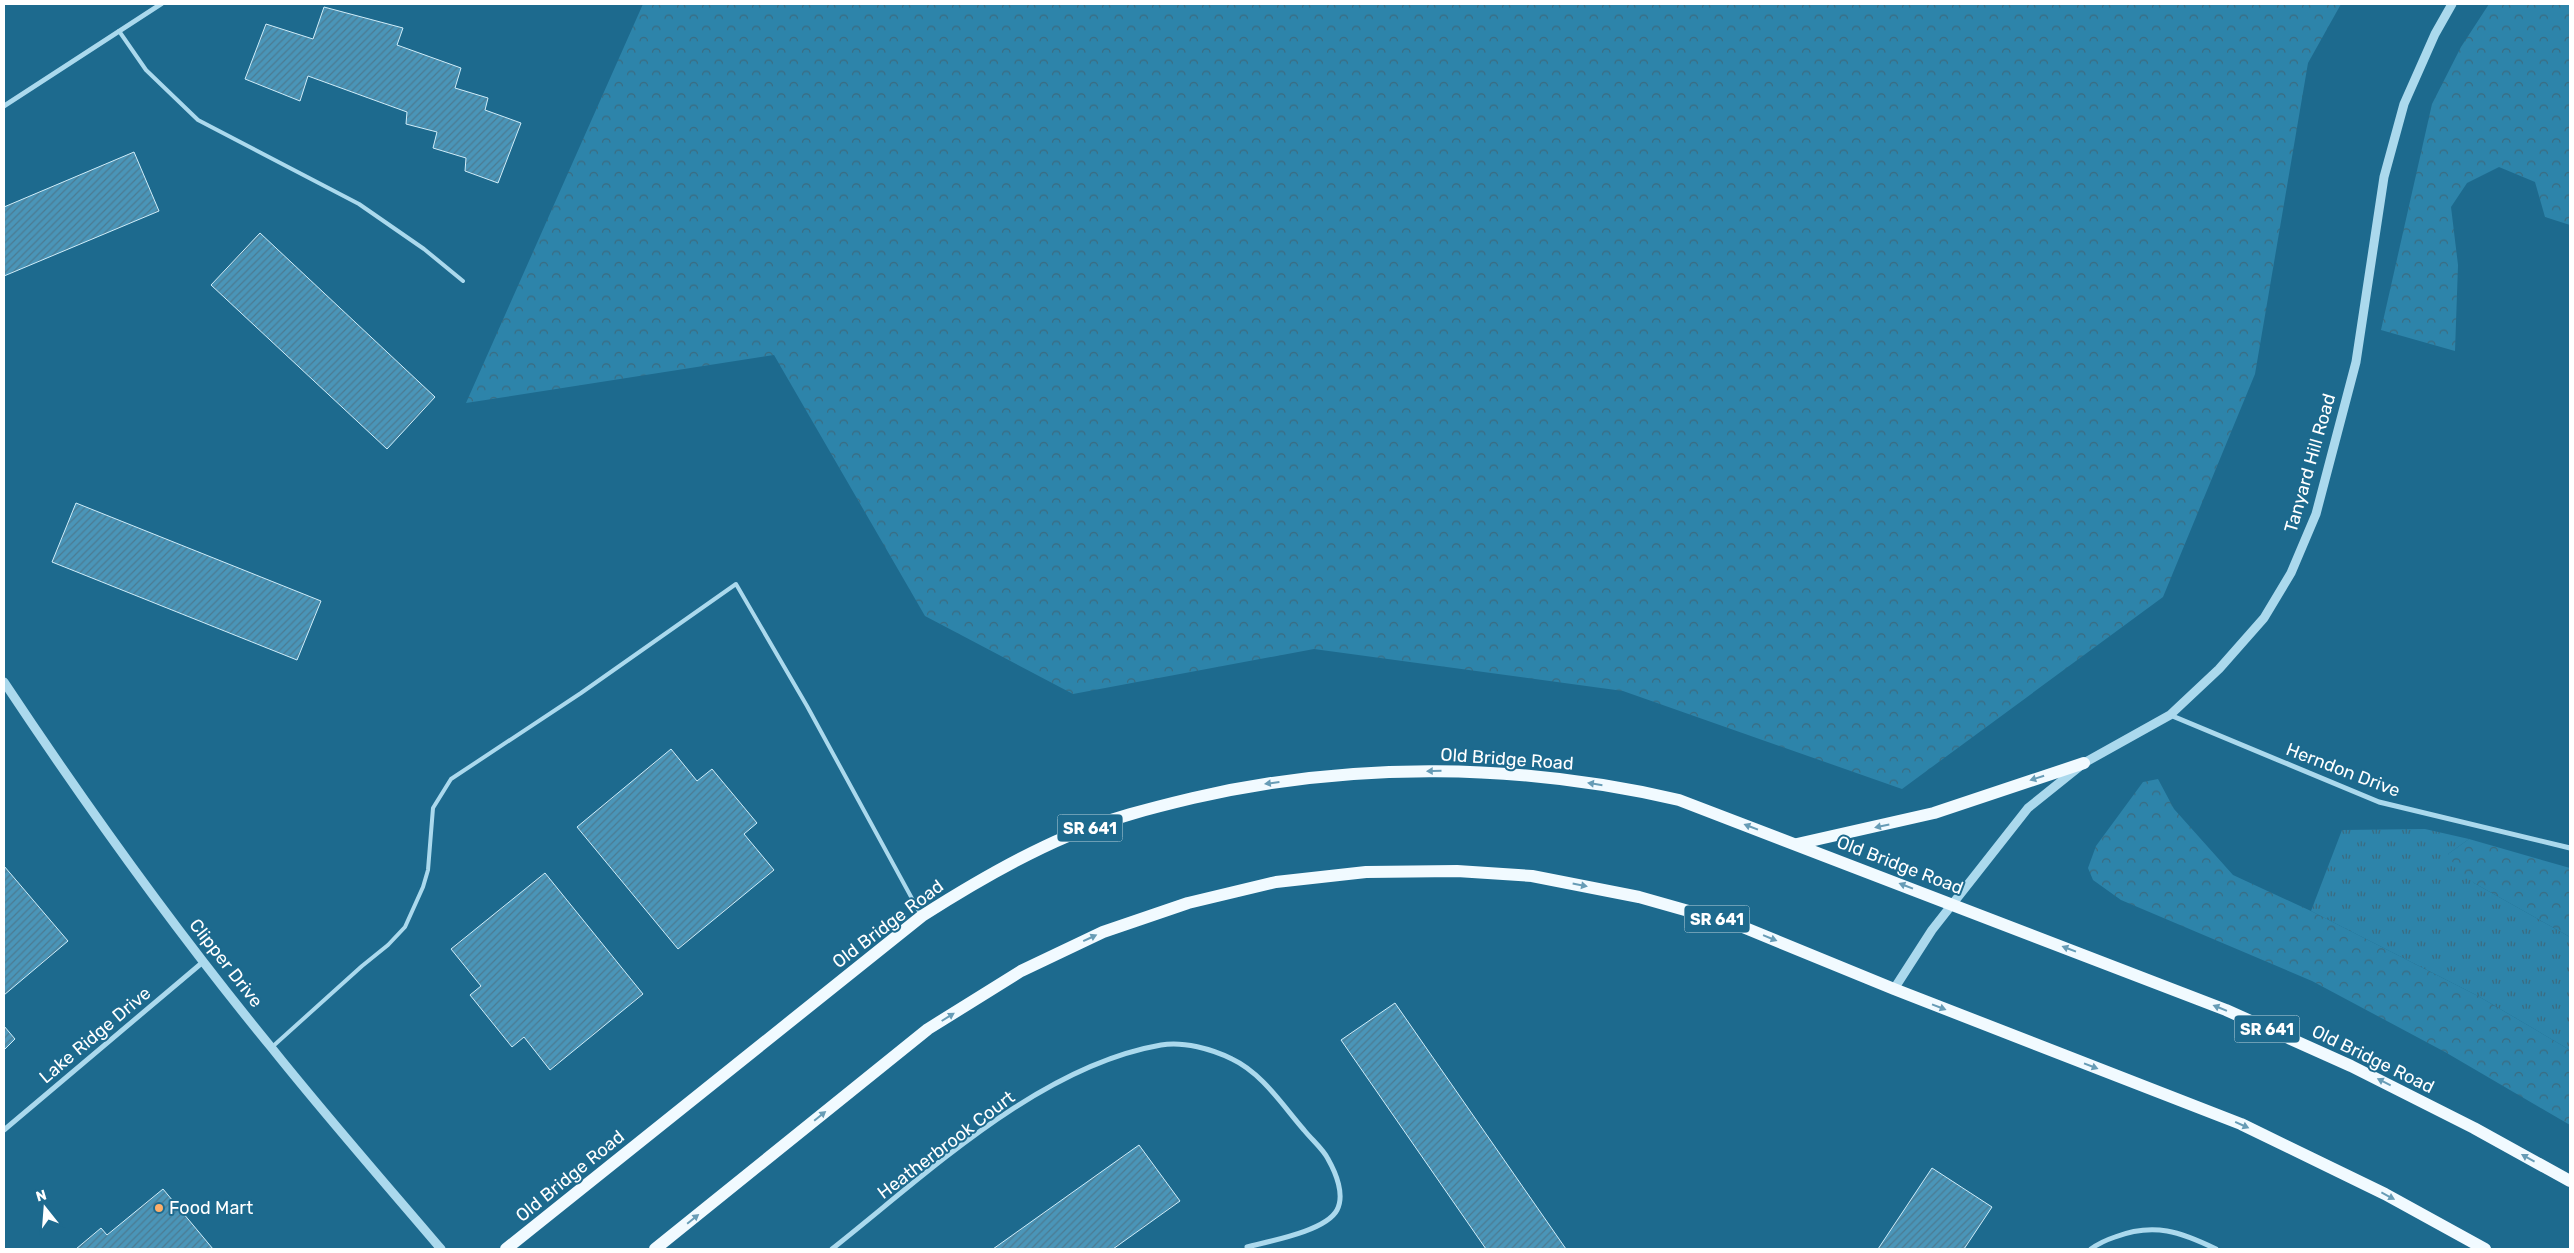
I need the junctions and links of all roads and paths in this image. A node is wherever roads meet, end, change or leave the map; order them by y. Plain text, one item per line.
1 (161, 4) edge
2 (2452, 4) edge
3 (119, 31) junction
4 (4, 106) edge
5 (463, 282) dead end
6 (4, 682) edge
7 (2170, 715) junction
8 (2084, 763) junction
9 (1797, 844) junction
10 (2570, 848) edge
11 (1952, 903) junction
12 (922, 916) junction
13 (203, 962) junction
14 (1894, 989) junction
15 (272, 1048) junction
16 (4, 1130) edge
17 (2570, 1181) edge
18 (1248, 1247) dead end
19 (441, 1249) edge
20 (506, 1249) edge
21 (655, 1249) edge
22 (832, 1249) edge
23 (2091, 1249) edge
24 (2216, 1249) edge
25 (2485, 1249) edge

1 - 3 street
2 - 7 street, Tanyard Hill Road
3 - 4 street
3 - 5 lane
6 - 13 street, Clipper Drive
7 - 8 street, Tanyard Hill Road
7 - 10 street, Herndon Drive
8 -> 9 main road
8 - 11 street, Tanyard Hill Road
11 -> 9 main road, Old Bridge Road / SR 641
9 -> 12 main road, Old Bridge Road / SR 641
11 - 14 street, Tanyard Hill Road
17 -> 11 main road, Old Bridge Road / SR 641
12 - 15 lane
12 - 20 main road, Old Bridge Road / SR 641
13 - 15 street, Clipper Drive
13 - 16 street, Lake Ridge Drive
21 -> 14 main road, SR 641
14 -> 25 main road, SR 641
15 - 19 street, Clipper Drive
18 - 22 street, Heatherbrook Court
23 - 24 street

